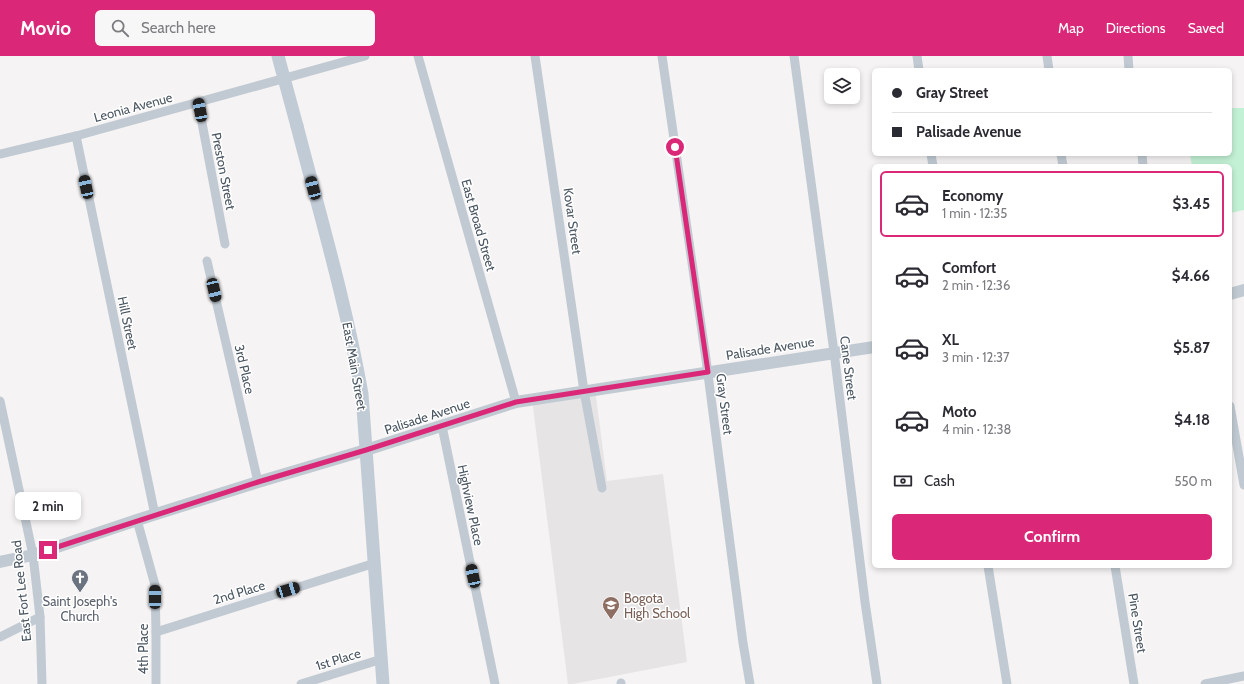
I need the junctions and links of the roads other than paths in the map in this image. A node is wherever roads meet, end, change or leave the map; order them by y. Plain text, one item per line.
1 (278, 56) edge
2 (365, 56) edge
3 (418, 56) edge
4 (535, 56) edge
5 (662, 56) edge
6 (794, 56) edge
7 (918, 56) edge
8 (1047, 56) edge
9 (1128, 56) edge
10 (920, 68) edge
11 (1049, 68) edge
12 (1129, 68) edge
13 (198, 102) junction
14 (76, 136) junction
15 (0, 154) edge
16 (225, 244) dead end
17 (207, 261) dead end
18 (1244, 290) edge
19 (1232, 293) edge
20 (872, 347) edge
21 (834, 352) junction
22 (708, 372) junction
23 (584, 391) junction
24 (0, 401) edge
25 (516, 402) junction
26 (1232, 417) edge
27 (442, 426) junction
28 (3, 429) edge
29 (366, 450) junction
30 (258, 482) junction
31 (1244, 485) edge
32 (602, 488) dead end
33 (155, 515) junction
34 (137, 520) junction
35 (33, 555) junction
36 (0, 562) edge
37 (375, 563) junction
38 (988, 568) edge
39 (1116, 568) edge
40 (40, 617) junction
41 (156, 632) junction
42 (0, 637) edge
43 (382, 659) junction
44 (1244, 676) edge
45 (42, 684) edge
46 (156, 684) edge
47 (301, 684) edge
48 (383, 684) edge
49 (495, 684) edge
50 (750, 684) edge
51 (877, 684) edge
52 (1007, 684) edge
53 (1134, 684) edge
54 (1205, 684) edge

1 - 29 main road, East Main Street, bridge
2 - 13 street, Leonia Avenue
3 - 25 street, East Broad Street
4 - 23 street, Kovar Street
5 - 22 street, Gray Street
6 - 21 street, Cane Street
7 - 10 street
8 - 11 street
9 - 12 street
13 - 14 street, Leonia Avenue
13 - 16 street, Preston Street
14 - 15 street, Leonia Avenue
14 - 33 street, Hill Street
17 - 30 street, 3rd Place
18 - 19 street
20 - 21 street, Palisade Avenue
21 - 22 street, Palisade Avenue
21 - 51 street, Cane Street
22 - 23 street, Palisade Avenue
22 - 50 street, Gray Street
23 - 25 street, Palisade Avenue
23 - 32 street, Kovar Street
24 - 28 street, East Fort Lee Road
25 - 27 street, Palisade Avenue
26 - 31 street
27 - 29 street, Palisade Avenue
27 - 49 street, Highview Place
28 - 35 street, East Fort Lee Road
29 - 30 street, Palisade Avenue
29 - 37 main road, East Main Street
30 - 33 street, Palisade Avenue
33 - 34 street, Palisade Avenue
34 - 35 street, Palisade Avenue
34 - 41 street, 4th Place
35 - 36 street, Palisade Avenue
35 - 40 street, East Fort Lee Road
37 - 41 street, 2nd Place
37 - 43 main road, East Main Street
38 - 52 street
39 - 53 street, Pine Street
40 - 42 street
40 - 45 street, East Fort Lee Road
41 - 46 street, 4th Place
43 - 47 street, 1st Place
43 - 48 main road, East Main Street
44 - 54 street

